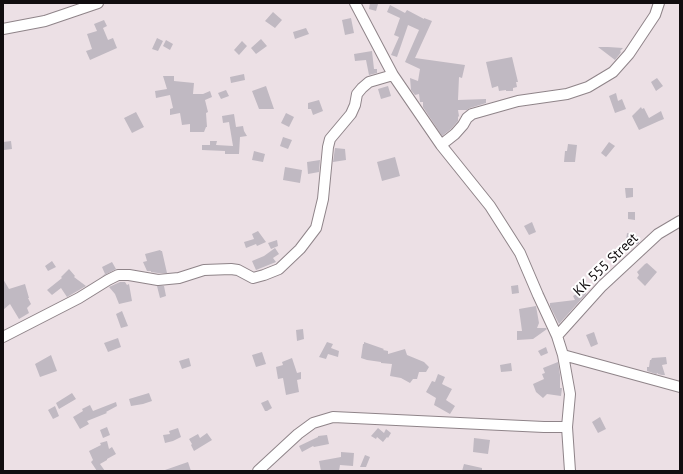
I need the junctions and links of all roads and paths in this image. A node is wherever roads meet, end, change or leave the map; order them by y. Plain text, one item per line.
1 (98, 3) edge
2 (356, 3) edge
3 (659, 3) edge
4 (3, 29) edge
5 (393, 75) junction
6 (441, 145) junction
7 (680, 221) edge
8 (557, 336) junction
9 (3, 337) edge
10 (563, 355) junction
11 (680, 387) edge
12 (567, 427) junction
13 (258, 471) edge
14 (570, 471) edge

1 - 4 street
2 - 5 street
3 - 6 street
5 - 6 street
5 - 9 street
6 - 8 street
7 - 8 street, KK 555 Street
8 - 10 street
10 - 11 street
10 - 12 street
12 - 13 street
12 - 14 street

